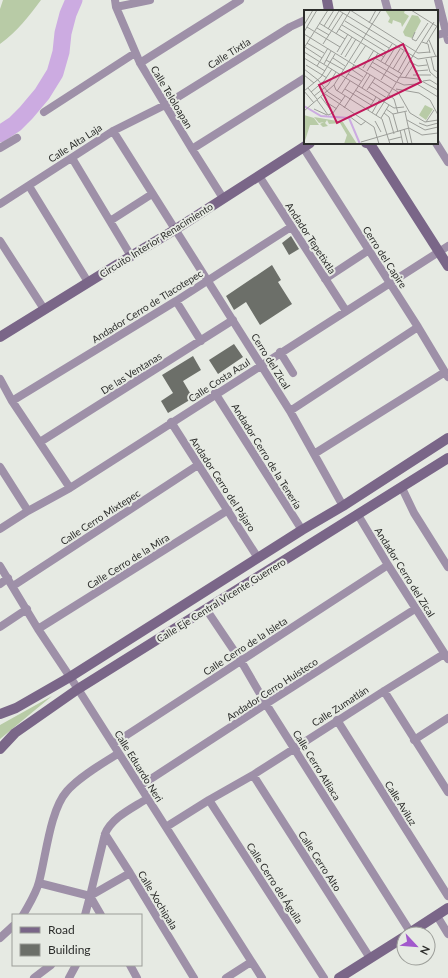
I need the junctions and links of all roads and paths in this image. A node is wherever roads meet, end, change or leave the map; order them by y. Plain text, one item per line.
1 (150, 0) edge
2 (240, 0) edge
3 (327, 0) edge
4 (385, 0) edge
5 (438, 0) edge
6 (115, 3) edge
7 (329, 10) edge
8 (388, 10) edge
9 (304, 20) edge
10 (447, 35) edge
11 (135, 53) junction
12 (140, 63) junction
13 (304, 79) edge
14 (165, 105) junction
15 (44, 112) dead end
16 (113, 131) junction
17 (17, 138) dead end
18 (369, 144) edge
19 (437, 144) edge
20 (307, 145) edge
21 (0, 148) edge
22 (192, 149) junction
23 (72, 158) junction
24 (448, 162) edge
25 (259, 176) junction
26 (29, 186) junction
27 (152, 194) junction
28 (223, 198) junction
29 (0, 204) edge
30 (110, 221) junction
31 (291, 227) junction
32 (176, 229) junction
33 (0, 241) edge
34 (448, 246) edge
35 (369, 250) junction
36 (439, 252) junction
37 (131, 256) junction
38 (448, 266) edge
39 (325, 279) junction
40 (208, 280) junction
41 (88, 282) junction
42 (390, 283) junction
43 (176, 301) junction
44 (44, 309) junction
45 (346, 311) junction
46 (233, 320) junction
47 (418, 327) junction
48 (0, 337) edge
49 (201, 341) junction
50 (280, 352) junction
51 (261, 364) junction
52 (293, 373) dead end
53 (446, 375) edge
54 (0, 378) edge
55 (215, 394) junction
56 (12, 401) junction
57 (290, 411) junction
58 (171, 422) junction
59 (448, 438) edge
60 (40, 442) junction
61 (314, 454) junction
62 (448, 458) edge
63 (198, 465) junction
64 (0, 467) edge
65 (70, 488) junction
66 (402, 488) junction
67 (343, 506) junction
68 (228, 510) junction
69 (28, 511) junction
70 (358, 515) junction
71 (0, 529) edge
72 (302, 530) junction
73 (258, 558) junction
74 (388, 565) junction
75 (0, 566) edge
76 (448, 567) edge
77 (8, 578) junction
78 (0, 584) edge
79 (13, 586) junction
80 (27, 609) junction
81 (206, 609) junction
82 (415, 609) junction
83 (0, 627) edge
84 (38, 629) junction
85 (446, 656) edge
86 (241, 661) junction
87 (70, 677) junction
88 (78, 689) junction
89 (384, 691) junction
90 (266, 704) junction
91 (0, 714) edge
92 (448, 718) edge
93 (337, 720) junction
94 (414, 740) junction
95 (113, 744) junction
96 (295, 748) junction
97 (0, 749) edge
98 (119, 752) junction
99 (254, 775) junction
100 (140, 786) junction
101 (447, 788) edge
102 (148, 798) junction
103 (209, 800) junction
104 (166, 826) junction
105 (105, 834) junction
106 (130, 873) junction
107 (39, 883) junction
108 (90, 896) junction
109 (448, 896) edge
110 (448, 908) edge
111 (24, 914) edge
112 (84, 914) edge
113 (100, 914) edge
114 (437, 916) junction
115 (403, 926) edge
116 (421, 926) edge
117 (0, 927) edge
118 (12, 927) edge
119 (7, 933) junction
120 (448, 934) edge
121 (0, 938) edge
122 (396, 942) edge
123 (370, 958) junction
124 (251, 962) junction
125 (50, 966) edge
126 (75, 966) edge
127 (130, 966) edge
128 (34, 978) edge
129 (69, 978) edge
130 (136, 978) edge
131 (194, 978) edge
132 (226, 978) edge
133 (262, 978) edge
134 (324, 978) edge
135 (339, 978) edge

1 - 6 street
2 - 12 street
3 - 7 main road
4 - 8 street
5 - 10 street
6 - 11 street, Calle Teloloapan
9 - 14 street, Calle Tixtla
11 - 12 street, Calle Teloloapan
11 - 15 street
12 - 14 street, Calle Teloloapan
13 - 22 street
14 - 16 street, Calle Alta Laja
14 - 22 street, Calle Teloloapan
16 - 23 street, Calle Alta Laja
16 - 27 street, Cerro del Zical
17 - 21 street
18 - 36 main road
19 - 24 street
20 - 25 main road, Circuito Interior Renacimiento
20 - 35 street, Cerro del Capire
22 - 28 street, Calle Teloloapan
23 - 26 street, Calle Alta Laja
23 - 30 street
25 - 28 main road, Circuito Interior Renacimiento
25 - 31 street, Andador Tepetixtla
26 - 29 street, Calle Alta Laja
26 - 41 street
27 - 30 street
27 - 32 street, Cerro del Zical
28 - 32 main road, Circuito Interior Renacimiento
30 - 37 street
31 - 39 street, Andador Tepetixtla
31 - 40 street, Andador Cerro de Tlacotepec
32 - 37 main road, Circuito Interior Renacimiento
32 - 40 street, Cerro del Zical
33 - 44 street
34 - 36 street, Calle Costa Azul
35 - 39 street
35 - 42 street, Cerro del Capire
36 - 38 main road
36 - 42 street, Calle Costa Azul
37 - 41 main road, Circuito Interior Renacimiento
39 - 45 street, Andador Tepetixtla
40 - 43 street, Andador Cerro de Tlacotepec
40 - 46 street, Cerro del Zical
41 - 44 main road, Circuito Interior Renacimiento
42 - 45 street, Calle Costa Azul
42 - 47 street, Cerro del Capire
43 - 49 street
43 - 56 street, Andador Cerro de Tlacotepec
44 - 48 main road, Circuito Interior Renacimiento
45 - 50 street, Calle Costa Azul
46 - 49 street, De las Ventanas
46 - 51 street, Cerro del Zical
47 - 53 street, Cerro del Capire
47 - 57 street
49 - 60 street, De las Ventanas
50 - 51 street, Calle Costa Azul
50 - 52 street
51 - 55 street, Calle Costa Azul
51 - 57 street, Cerro del Zical
53 - 61 street
54 - 56 street
55 - 58 street, Calle Costa Azul
55 - 72 street, Andador Cerro de la Tenería
56 - 60 street
57 - 61 street, Cerro del Zical
58 - 63 street, Andador Cerro del Pájaro
58 - 65 street, Calle Costa Azul
59 - 67 main road, Calle Eje Central Vicente Guerrero
60 - 65 street
61 - 67 street, Cerro del Zical
62 - 66 main road, Calle Eje Central Vicente Guerrero
63 - 68 street, Andador Cerro del Pájaro
63 - 79 street, Calle Cerro Mixtepec
64 - 69 street
65 - 69 street, Calle Costa Azul
66 - 70 main road, Calle Eje Central Vicente Guerrero
66 - 76 street
67 - 72 main road, Calle Eje Central Vicente Guerrero
68 - 73 street, Andador Cerro del Pájaro
68 - 84 street, Calle Cerro de la Mira
69 - 71 street, Calle Costa Azul
70 - 74 street, Andador Cerro del Zical
70 - 81 main road, Calle Eje Central Vicente Guerrero
72 - 73 main road, Calle Eje Central Vicente Guerrero
73 - 87 main road, Calle Eje Central Vicente Guerrero
74 - 82 street, Andador Cerro del Zical
74 - 86 street, Calle Cerro de la Isleta
75 - 77 street, Calle Eduardo Neri
77 - 78 street
77 - 79 street, Calle Eduardo Neri
79 - 80 street, Calle Eduardo Neri
80 - 83 street
80 - 84 street, Calle Eduardo Neri
81 - 86 street, Calle Cerro Atliaca
81 - 88 main road, Calle Eje Central Vicente Guerrero
82 - 85 street, Andador Cerro del Zical
82 - 90 street, Andador Cerro Huisteco
84 - 87 street, Calle Eduardo Neri
85 - 89 street, Calle Zumatlán
86 - 90 street, Calle Cerro Atliaca
86 - 95 street, Calle Cerro de la Isleta
87 - 88 street, Calle Eduardo Neri
87 - 91 main road, Calle Eje Central Vicente Guerrero
88 - 95 street, Calle Eduardo Neri
88 - 97 main road, Calle Eje Central Vicente Guerrero
89 - 93 street, Calle Zumatlán
89 - 94 street
90 - 96 street, Calle Cerro Atliaca
90 - 100 street, Andador Cerro Huisteco
92 - 94 street
93 - 96 street, Calle Zumatlán
93 - 109 street, Calle Aviluz
94 - 101 street
95 - 98 street, Calle Eduardo Neri
96 - 99 street, Calle Zumatlán
96 - 115 street, Calle Cerro Atliaca
98 - 100 street, Calle Eduardo Neri
98 - 107 street
99 - 103 street, Calle Zumatlán
99 - 123 street, Calle Cerro Alto
100 - 102 street, Calle Eduardo Neri
102 - 104 street, Calle Eduardo Neri
102 - 105 street
103 - 104 street, Calle Zumatlán
103 - 134 street, Calle Cerro del Águila
104 - 124 street, Calle Eduardo Neri
105 - 106 street, Calle Xochipala
105 - 108 street
106 - 108 street
106 - 131 street, Calle Xochipala
107 - 108 street
107 - 111 street
108 - 112 street
108 - 113 street
110 - 114 main road
114 - 116 main road
114 - 120 street
117 - 119 street
118 - 119 street
119 - 121 street
122 - 123 main road
123 - 135 main road
124 - 132 street
124 - 133 street, Calle Eduardo Neri
125 - 128 street
126 - 129 street
127 - 130 street

